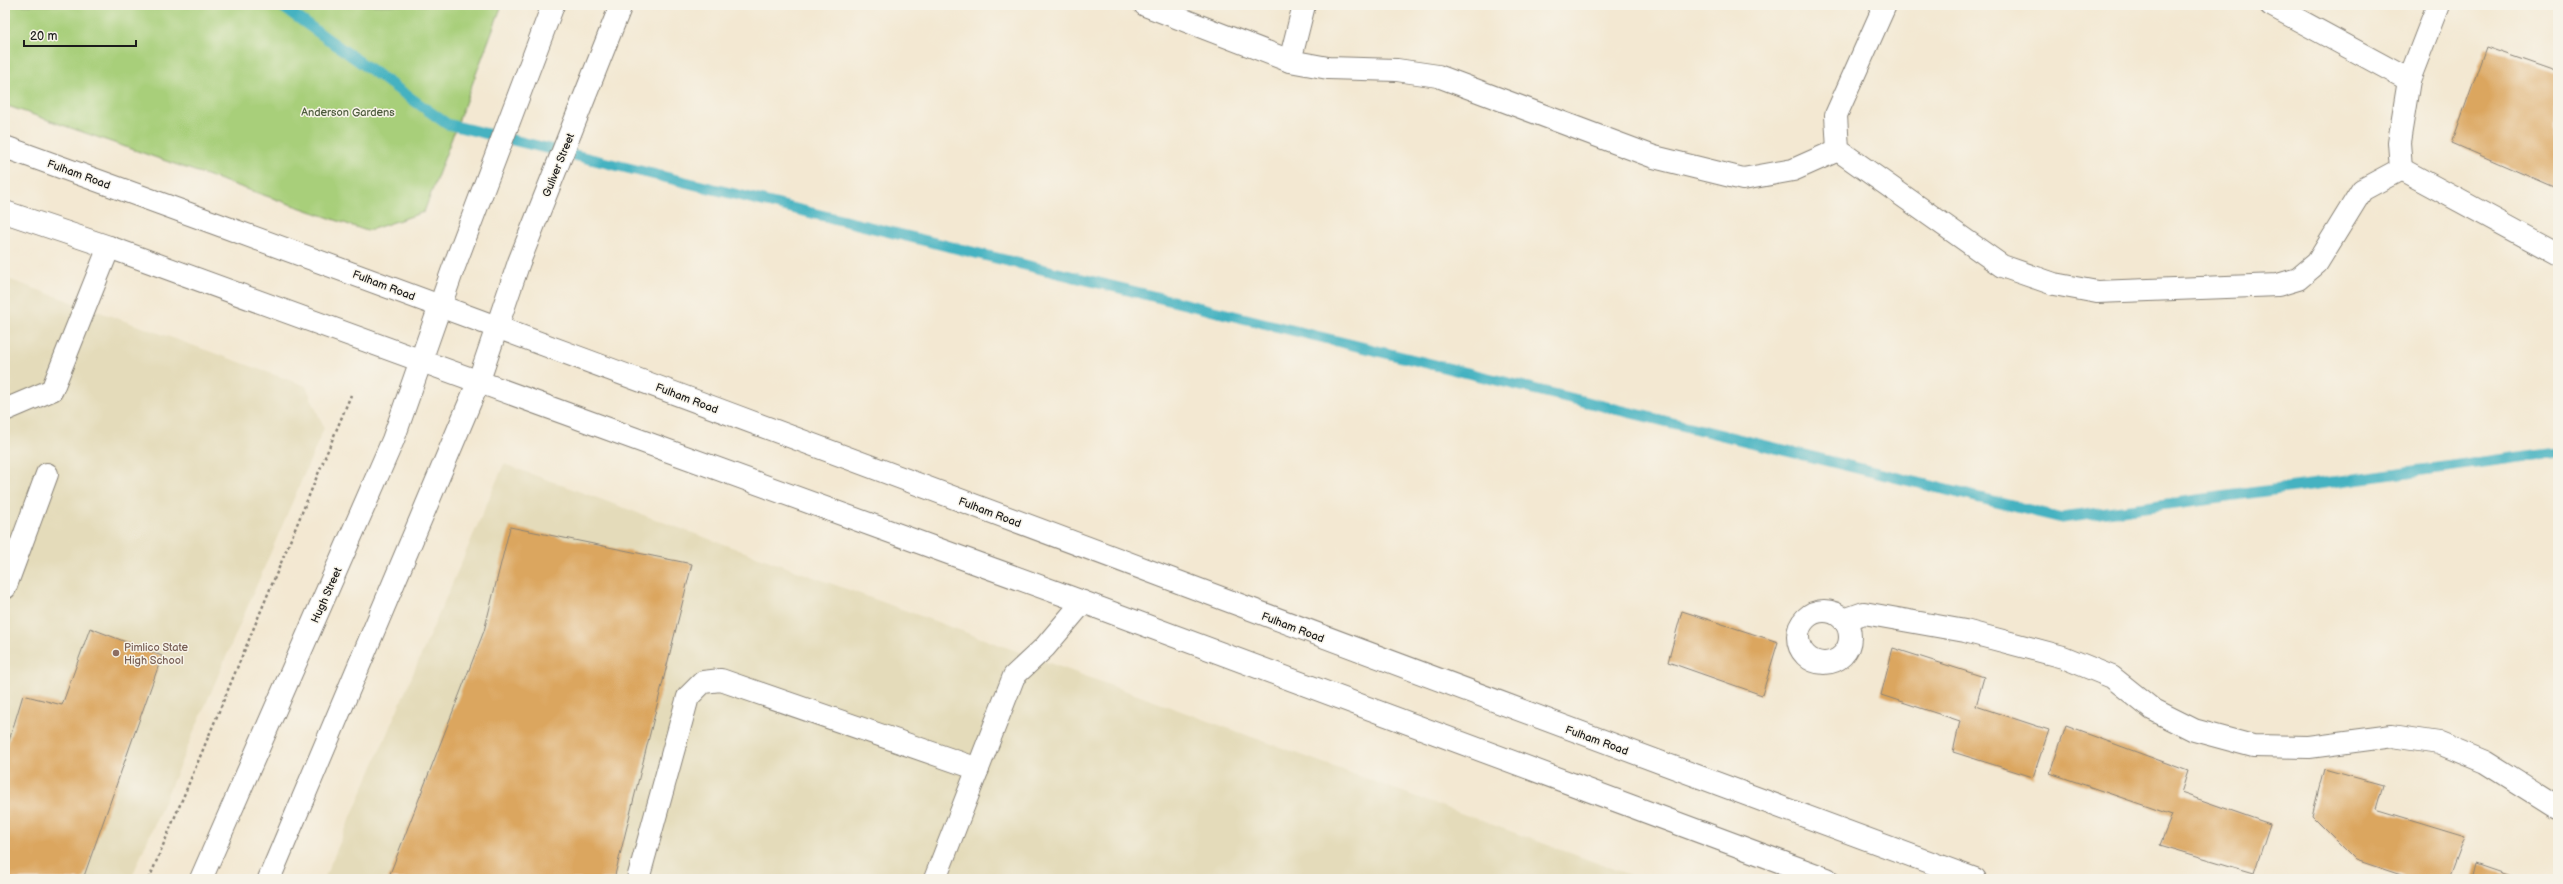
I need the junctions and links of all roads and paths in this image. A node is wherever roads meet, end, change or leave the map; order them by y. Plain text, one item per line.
1 (553, 5) edge
2 (1146, 5) edge
3 (1304, 5) edge
4 (1885, 5) edge
5 (2271, 5) edge
6 (2438, 5) edge
7 (618, 13) edge
8 (1290, 61) junction
9 (2409, 80) junction
10 (5, 147) edge
11 (1838, 150) junction
12 (2401, 169) junction
13 (5, 212) edge
14 (109, 247) junction
15 (2558, 254) edge
16 (440, 306) junction
17 (497, 327) junction
18 (421, 362) junction
19 (478, 383) junction
20 (351, 395) dead end
21 (5, 410) edge
22 (47, 474) dead end
23 (5, 588) edge
24 (1083, 602) junction
25 (1844, 620) dead end
26 (978, 769) junction
27 (2558, 808) edge
28 (942, 877) edge
29 (149, 879) edge
30 (201, 879) edge
31 (269, 879) edge
32 (638, 879) edge
33 (1827, 879) edge
34 (1975, 879) edge

1 - 16 street
2 - 8 street
3 - 8 street
4 - 11 street
5 - 9 street
6 - 9 street
7 - 17 street, Guliver Street
8 - 11 street
9 - 12 street
10 - 16 street, Fulham Road
11 - 12 street
12 - 15 street
13 - 14 street
14 - 18 street
14 - 21 street
16 - 17 street, Fulham Road
16 - 18 street, Hugh Street
17 - 19 street
17 - 34 street, Fulham Road
18 - 19 street
18 - 30 street, Hugh Street
19 - 24 street
19 - 31 street
20 - 29 path
22 - 23 street
24 - 26 street
24 - 33 street
25 - 27 street
26 - 28 street
26 - 32 street

